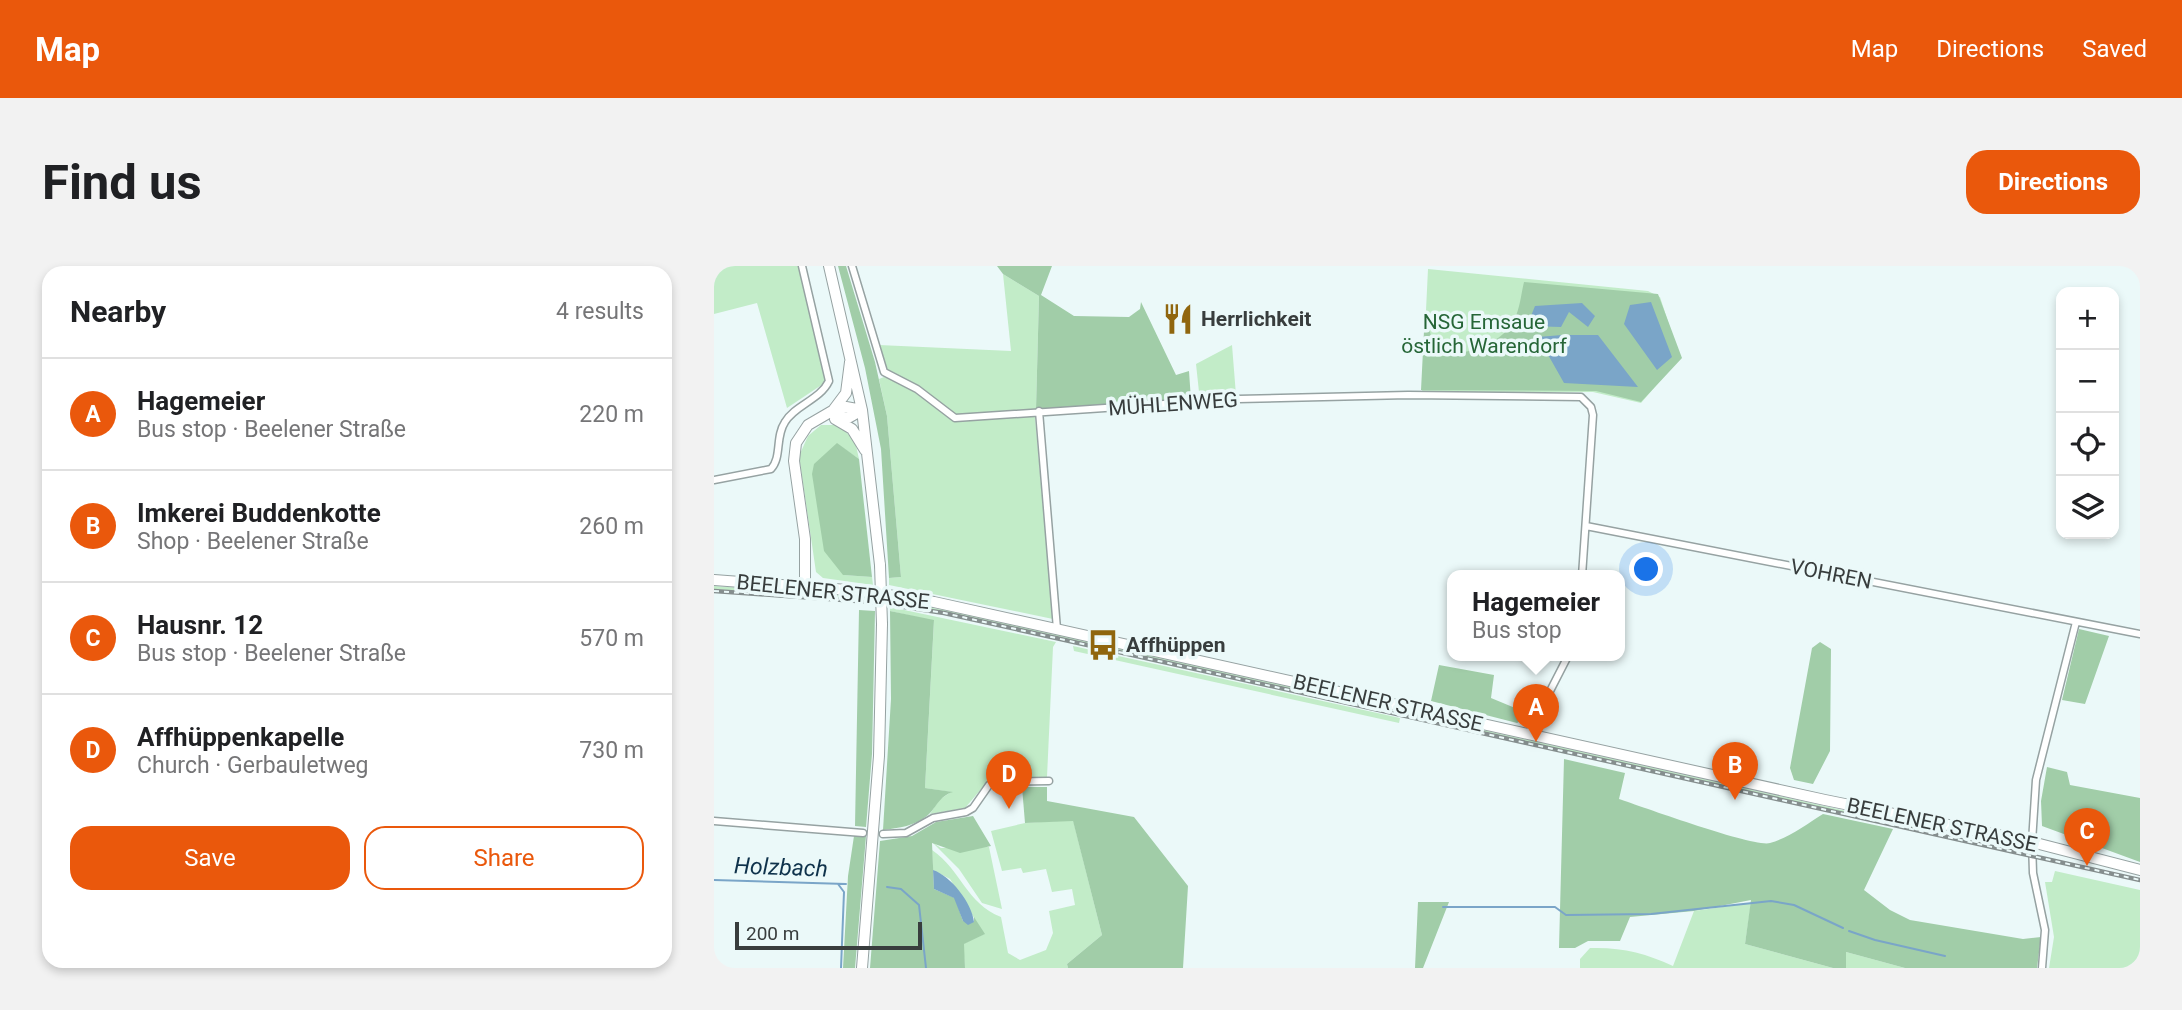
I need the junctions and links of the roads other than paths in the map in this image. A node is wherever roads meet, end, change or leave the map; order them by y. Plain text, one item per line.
1 (802, 266) edge
2 (829, 266) edge
3 (852, 266) edge
4 (851, 354) junction
5 (862, 410) junction
6 (1039, 411) junction
7 (834, 415) junction
8 (870, 463) junction
9 (714, 480) edge
10 (1586, 526) junction
11 (1582, 570) edge
12 (714, 580) edge
13 (805, 586) junction
14 (2076, 622) junction
15 (1057, 629) junction
16 (2140, 634) edge
17 (1565, 661) edge
18 (1528, 734) junction
19 (1049, 781) dead end
20 (714, 821) edge
21 (863, 833) dead end
22 (883, 834) dead end
23 (2032, 842) junction
24 (2140, 870) edge
25 (862, 968) edge
26 (2042, 968) edge

1 - 9 street
2 - 4 main road
3 - 6 street, MÜHLENWEG
4 - 5 main road
4 - 7 main road
5 - 7 main road
5 - 8 main road
6 - 10 street, MÜHLENWEG
6 - 15 street
7 - 8 main road
7 - 13 main road
8 - 25 main road, bridge
10 - 11 street
10 - 14 street, VOHREN
12 - 13 main road, BEELENER STRASSE
13 - 15 main road, BEELENER STRASSE
14 - 16 street, VOHREN
14 - 23 street
15 - 18 main road, BEELENER STRASSE
17 - 18 street
18 - 23 main road, BEELENER STRASSE
19 - 22 street
20 - 21 street
23 - 24 main road, BEELENER STRASSE
23 - 26 street

